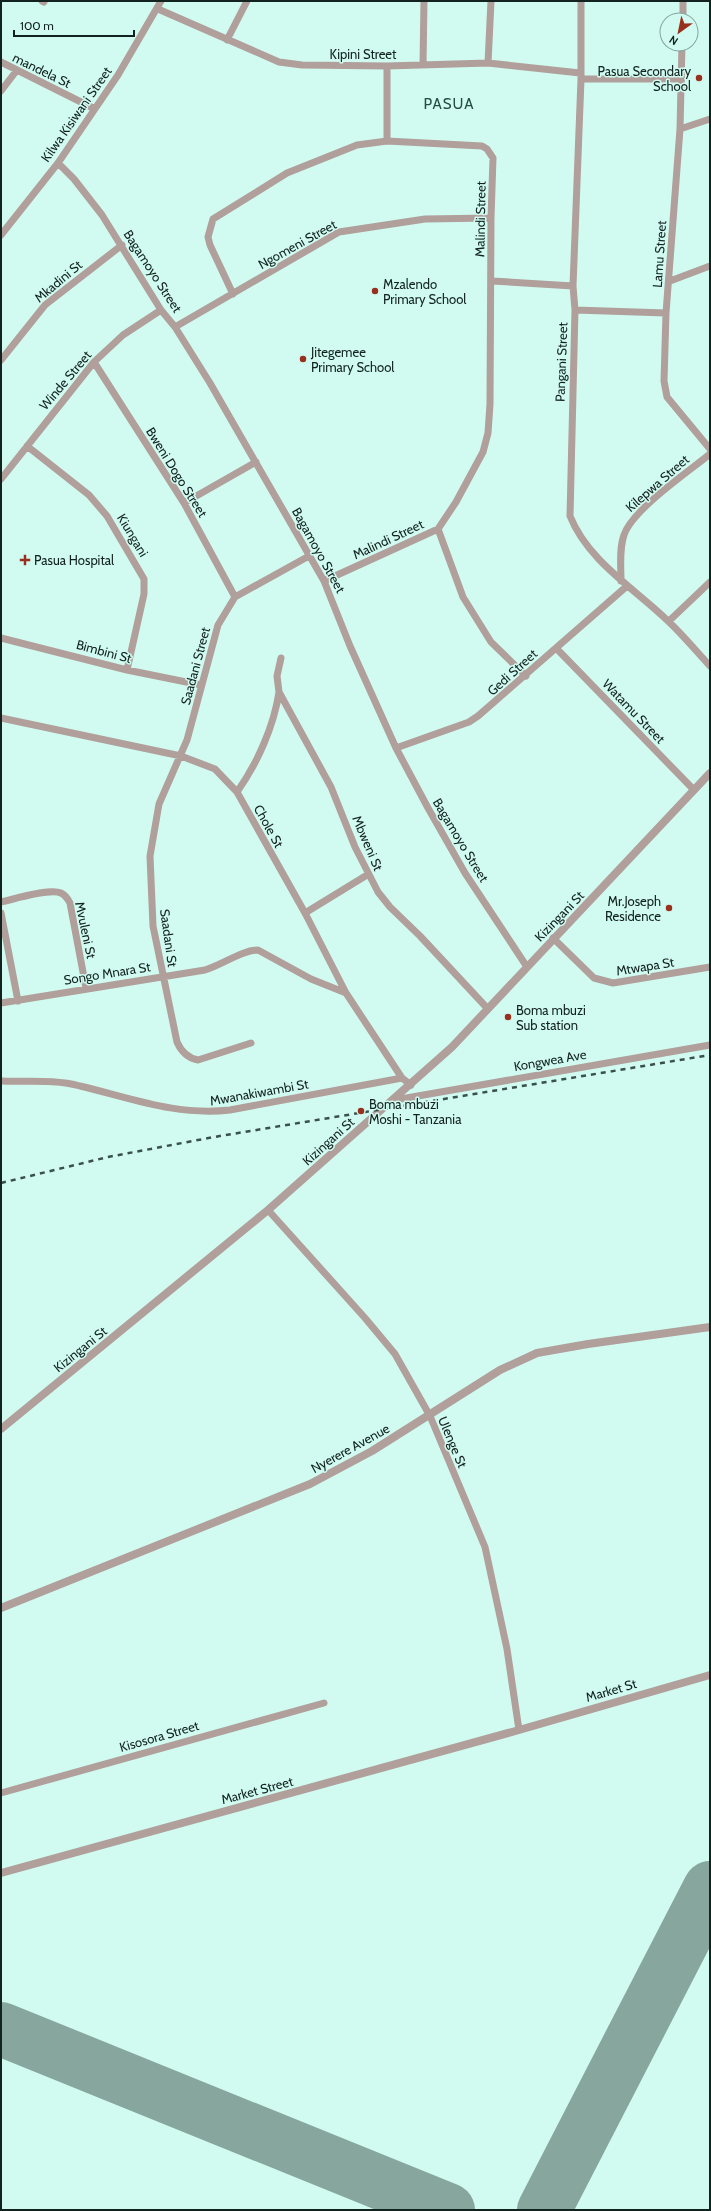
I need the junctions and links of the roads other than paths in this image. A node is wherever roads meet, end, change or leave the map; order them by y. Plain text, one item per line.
1 (161, 1) edge
2 (247, 1) edge
3 (424, 1) edge
4 (491, 1) edge
5 (581, 1) edge
6 (683, 1) edge
7 (158, 8) junction
8 (683, 12) edge
9 (227, 40) junction
10 (682, 52) edge
11 (1, 62) edge
12 (488, 63) junction
13 (423, 65) junction
14 (387, 66) junction
15 (17, 70) junction
16 (580, 76) junction
17 (682, 79) junction
18 (1, 91) edge
19 (95, 109) junction
20 (710, 119) edge
21 (680, 129) junction
22 (387, 141) junction
23 (58, 163) junction
24 (491, 218) junction
25 (1, 234) edge
26 (122, 245) junction
27 (710, 266) edge
28 (492, 281) junction
29 (670, 281) junction
30 (573, 286) junction
31 (233, 294) junction
32 (161, 310) junction
33 (574, 310) junction
34 (666, 313) junction
35 (175, 326) junction
36 (1, 360) edge
37 (94, 362) junction
38 (27, 446) junction
39 (710, 449) edge
40 (710, 454) edge
41 (256, 462) junction
42 (1, 479) edge
43 (184, 503) junction
44 (438, 529) junction
45 (309, 556) junction
46 (324, 581) junction
47 (710, 582) edge
48 (624, 583) junction
49 (235, 597) junction
50 (669, 621) junction
51 (1, 638) edge
52 (556, 648) junction
53 (281, 658) dead end
54 (710, 666) edge
55 (127, 670) junction
56 (526, 676) junction
57 (201, 685) junction
58 (279, 692) junction
59 (1, 718) edge
60 (396, 748) junction
61 (181, 756) junction
62 (710, 773) edge
63 (694, 790) junction
64 (237, 792) junction
65 (367, 874) junction
66 (1, 902) edge
67 (1, 913) edge
68 (305, 913) junction
69 (553, 938) junction
70 (527, 967) junction
71 (710, 968) edge
72 (162, 977) junction
73 (86, 988) junction
74 (346, 993) junction
75 (18, 1001) junction
76 (1, 1003) edge
77 (488, 1009) junction
78 (251, 1043) dead end
79 (710, 1044) edge
80 (402, 1078) junction
81 (1, 1081) edge
82 (411, 1085) junction
83 (395, 1100) junction
84 (268, 1210) junction
85 (710, 1327) edge
86 (430, 1416) junction
87 (1, 1429) edge
88 (1, 1608) edge
89 (710, 1675) edge
90 (324, 1703) dead end
91 (519, 1730) junction
92 (1, 1793) edge
93 (1, 1873) edge

1 - 7 street, Kilwa Kisiwani Street
2 - 9 street
3 - 13 street
4 - 12 street
5 - 16 street, Pangani Street
6 - 8 street
7 - 9 street, Kipini Street
7 - 19 street, Kilwa Kisiwani Street
9 - 14 street, Kipini Street
10 - 17 street, Lamu Street
11 - 15 street, mandela St
12 - 13 street, Kipini Street
12 - 16 street, Kipini Street
13 - 14 street, Kipini Street
14 - 22 street
15 - 18 street
15 - 19 street, mandela St
16 - 17 street, Kipini Street
16 - 30 street, Pangani Street
17 - 21 street, Lamu Street
19 - 23 street, Kilwa Kisiwani Street
20 - 21 street
21 - 29 street, Lamu Street
22 - 24 street, Malindi Street
22 - 31 street, Malindi Street
23 - 25 street, Kilwa Kisiwani Street
23 - 26 street, Bagamoyo Street
24 - 28 street, Malindi Street
24 - 31 street, Ngomeni Street
26 - 32 street, Bagamoyo Street
26 - 36 street, Mkadini St
27 - 29 street
28 - 30 street
28 - 44 street, Malindi Street
29 - 34 street, Lamu Street
30 - 33 street, Pangani Street
31 - 35 street, Ngomeni Street
32 - 35 street, Bagamoyo Street
32 - 37 street, Winde Street
33 - 34 street
33 - 48 street, Pangani Street
34 - 39 street, Lamu Street
35 - 41 street, Bagamoyo Street
37 - 38 street, Winde Street
37 - 43 street, Bweni Dogo Street
38 - 42 street, Winde Street
38 - 55 street, Kiungani
40 - 48 street, Kilepwa Street
41 - 43 street
41 - 45 street, Bagamoyo Street
43 - 49 street, Bweni Dogo Street
44 - 46 street, Malindi Street
44 - 56 street
45 - 46 street, Bagamoyo Street
45 - 49 street, Saadani Street
46 - 60 street, Bagamoyo Street
47 - 50 street
48 - 50 street, Pangani Street
48 - 52 street, Gedi Street
49 - 57 street, Saadani Street
50 - 54 street, Pangani Street
51 - 55 street, Bimbini St
52 - 56 street, Gedi Street
52 - 63 street, Watamu Street
53 - 58 street, Mbweni St
55 - 57 street, Bimbini St
56 - 60 street, Gedi Street
57 - 61 street, Saadani Street
58 - 64 street
58 - 65 street, Mbweni St
59 - 61 street, Chole St
60 - 70 street, Bagamoyo Street
61 - 64 street, Chole St
61 - 72 street, Saadani St
62 - 63 street, Kizingani St
63 - 69 street, Kizingani St
64 - 68 street, Chole St
65 - 68 street
65 - 77 street, Mbweni St
66 - 73 street, Mvuleni St
67 - 75 street
68 - 74 street, Chole St
69 - 70 street, Kizingani St
69 - 71 street, Mtwapa St
70 - 77 street, Kizingani St
72 - 73 street, Songo Mnara St
72 - 74 street, Songo Mnara St
72 - 78 street, Saadani St
73 - 75 street, Songo Mnara St
74 - 80 street, Chole St
75 - 76 street, Songo Mnara St
77 - 82 street, Kizingani St
79 - 83 street, Kongwea Ave
80 - 81 street, Mwanakiwambi St
80 - 82 street, Chole St
82 - 83 street, Kizingani St
83 - 84 street, Kizingani St
84 - 86 street, Ulenge St
84 - 87 street, Kizingani St
85 - 86 street, Nyerere Avenue
86 - 88 street, Nyerere Avenue
86 - 91 street, Ulenge St
89 - 91 street, Market St
90 - 92 street, Kisosora Street
91 - 93 street, Market Street

